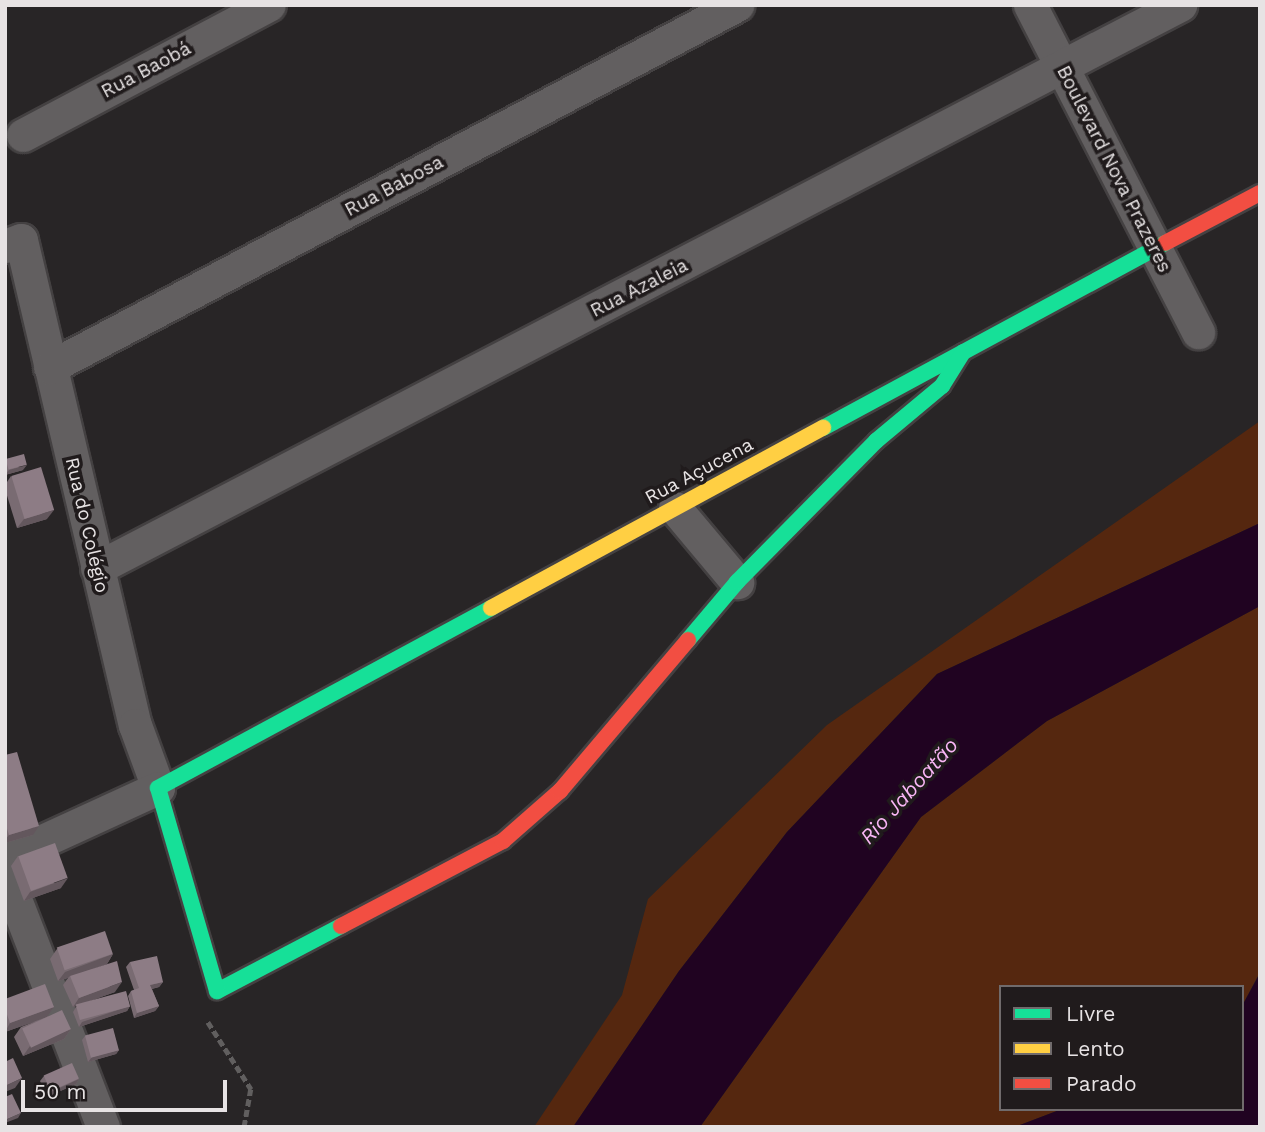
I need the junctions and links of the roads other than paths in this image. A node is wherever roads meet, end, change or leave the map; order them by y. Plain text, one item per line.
1 (269, 5) edge
2 (737, 5) edge
3 (1030, 5) edge
4 (1180, 5) edge
5 (1063, 68) junction
6 (23, 135) dead end
7 (1260, 193) edge
8 (13, 243) edge
9 (1155, 247) junction
10 (1198, 332) dead end
11 (962, 352) junction
12 (50, 367) junction
13 (675, 508) junction
14 (97, 568) junction
15 (737, 582) junction
16 (150, 793) junction
17 (5, 858) edge
18 (5, 873) edge
19 (103, 1127) edge

1 - 6 street, Rua Baobá
2 - 12 street, Rua Babosa
3 - 5 street, Boulevard Nova Prazeres
4 - 5 street, Rua Azaleia
5 - 9 street, Boulevard Nova Prazeres
5 - 14 street, Rua Azaleia
7 - 9 street, Rua Açucena
8 - 12 street, Rua do Colégio
9 - 10 street, Boulevard Nova Prazeres
9 - 11 street, Rua Açucena
11 - 13 street, Rua Açucena
11 - 15 street
12 - 14 street, Rua do Colégio
13 - 15 street
13 - 16 street, Rua Açucena
14 - 16 street, Rua do Colégio
15 - 16 street
16 - 17 street
18 - 19 street

